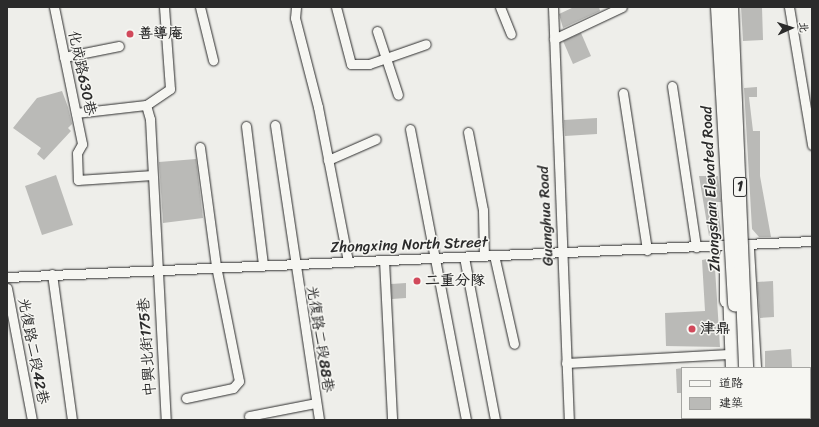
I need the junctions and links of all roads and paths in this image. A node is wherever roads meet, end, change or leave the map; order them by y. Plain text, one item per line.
1 (54, 7) edge
2 (164, 7) edge
3 (200, 7) edge
4 (296, 7) edge
5 (336, 7) edge
6 (500, 7) edge
7 (622, 7) edge
8 (715, 7) edge
9 (718, 7) edge
10 (724, 7) edge
11 (731, 7) edge
12 (736, 7) edge
13 (789, 7) edge
14 (553, 9) edge
15 (377, 31) dead end
16 (511, 34) dead end
17 (554, 39) junction
18 (426, 44) dead end
19 (119, 46) dead end
20 (64, 57) junction
21 (387, 58) junction
22 (213, 60) dead end
23 (672, 86) dead end
24 (623, 93) dead end
25 (398, 95) dead end
26 (146, 104) junction
27 (76, 113) junction
28 (275, 125) dead end
29 (246, 126) dead end
30 (410, 129) dead end
31 (468, 132) dead end
32 (376, 139) dead end
33 (812, 145) edge
34 (200, 147) dead end
35 (328, 160) junction
36 (152, 175) junction
37 (812, 241) edge
38 (726, 246) junction
39 (748, 246) junction
40 (696, 248) junction
41 (647, 250) junction
42 (562, 253) junction
43 (489, 256) junction
44 (464, 257) junction
45 (437, 258) junction
46 (384, 260) junction
47 (348, 261) junction
48 (294, 263) junction
49 (727, 263) junction
50 (264, 264) junction
51 (749, 264) junction
52 (216, 266) junction
53 (156, 271) junction
54 (52, 274) junction
55 (7, 277) edge
56 (7, 288) edge
57 (736, 327) junction
58 (514, 344) dead end
59 (729, 354) junction
60 (566, 363) junction
61 (730, 367) edge
62 (733, 367) edge
63 (738, 367) edge
64 (746, 367) edge
65 (752, 367) edge
66 (755, 367) edge
67 (186, 398) dead end
68 (316, 403) junction
69 (249, 416) dead end
70 (32, 420) edge
71 (72, 420) edge
72 (166, 420) edge
73 (318, 420) edge
74 (392, 420) edge
75 (466, 420) edge
76 (495, 420) edge
77 (569, 420) edge

1 - 20 street, 化成路630巷
2 - 26 street
3 - 22 street
4 - 35 street
5 - 21 street
6 - 16 street
7 - 17 street
8 - 38 main road, 1
9 - 57 highway, Zhongshan Elevated Road / 1, bridge
10 - 57 highway, bridge
11 - 64 highway, Zhongshan Elevated Road / 1, bridge
12 - 39 main road, 1
13 - 33 street
14 - 17 street, Guanghua Road
15 - 21 street
17 - 42 street, Guanghua Road
18 - 21 street
19 - 20 street
20 - 27 street, 化成路630巷
21 - 25 street
23 - 40 street
24 - 41 street
26 - 27 street
26 - 36 street, 中興北街175巷
27 - 36 street, 化成路630巷
28 - 48 street, 光復路二段88巷
29 - 50 street
30 - 45 street
31 - 43 street
32 - 35 street
34 - 52 street
35 - 47 street
36 - 53 street, 中興北街175巷
37 - 39 street, Zhongxing North Street
38 - 39 street, Zhongxing North Street
38 - 40 street, Zhongxing North Street
38 - 49 main road, 1
39 - 51 main road, 1
40 - 41 street, Zhongxing North Street
41 - 42 street, Zhongxing North Street
42 - 43 street, Zhongxing North Street
42 - 60 street, Guanghua Road
43 - 44 street, Zhongxing North Street
43 - 58 street
44 - 45 street, Zhongxing North Street
44 - 76 street
45 - 46 street, Zhongxing North Street
45 - 75 street
46 - 47 street, Zhongxing North Street
46 - 74 street
47 - 48 street, Zhongxing North Street
48 - 50 street, Zhongxing North Street
48 - 68 street, 光復路二段88巷
49 - 59 main road, 1
49 - 62 highway
50 - 52 street, Zhongxing North Street
51 - 65 highway
51 - 66 main road, 1
52 - 53 street, Zhongxing North Street
52 - 67 street
53 - 54 street, Zhongxing North Street
53 - 72 street, 中興北街175巷
54 - 55 street, Zhongxing North Street
54 - 71 street
56 - 70 street, 光復路二段42巷
57 - 63 highway, Zhongshan Elevated Road / 1
59 - 60 street
59 - 61 main road, 1
60 - 77 street, Guanghua Road
68 - 69 street
68 - 73 street, 光復路二段88巷

